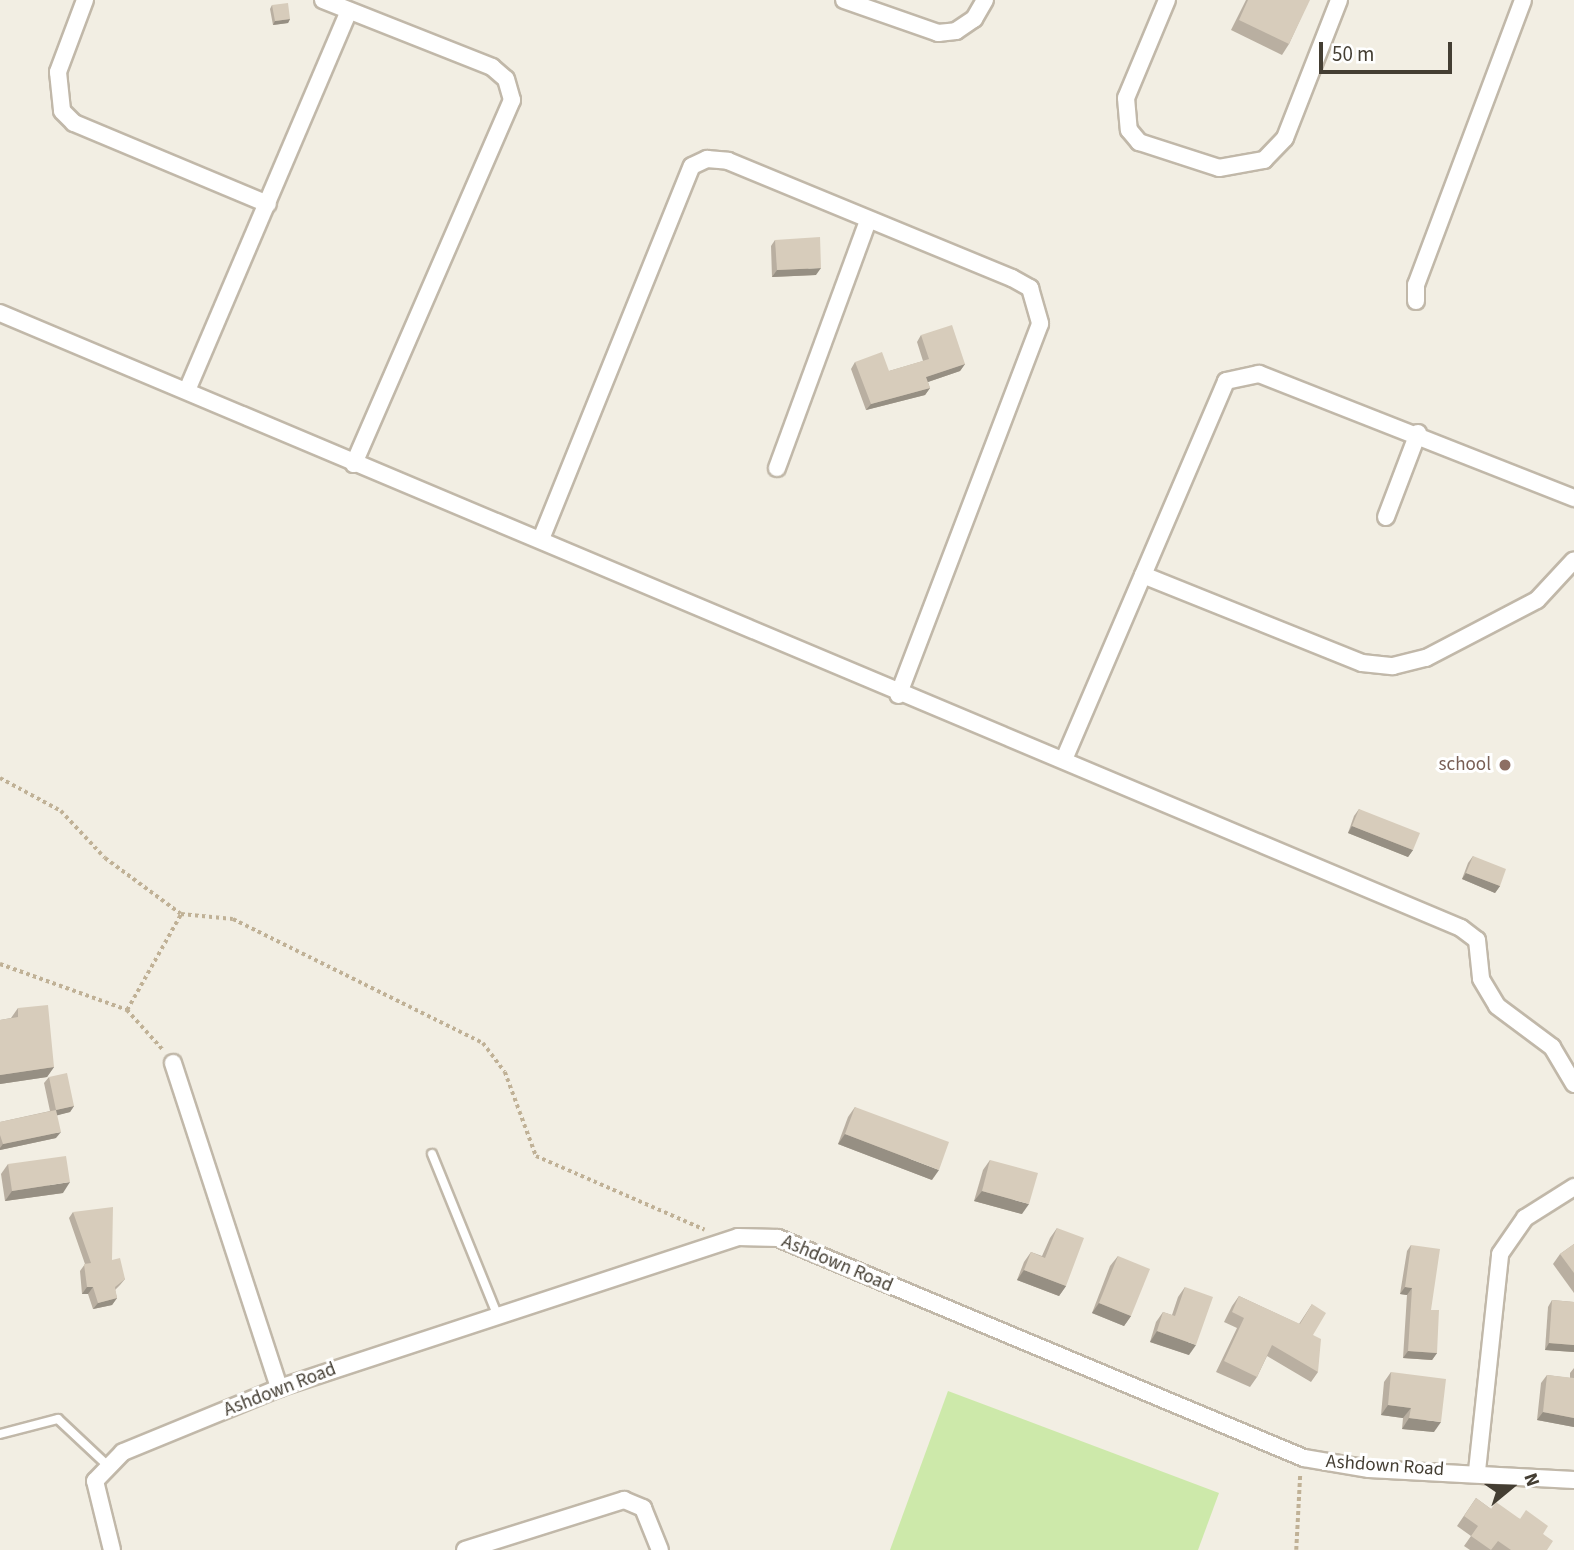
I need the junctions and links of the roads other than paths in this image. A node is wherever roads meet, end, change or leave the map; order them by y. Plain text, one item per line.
1 (85, 0) edge
2 (323, 0) edge
3 (844, 0) edge
4 (985, 0) edge
5 (1167, 0) edge
6 (1339, 0) edge
7 (1523, 0) edge
8 (349, 10) junction
9 (268, 204) junction
10 (868, 221) junction
11 (1416, 301) dead end
12 (0, 313) edge
13 (188, 388) junction
14 (1418, 433) junction
15 (354, 464) junction
16 (777, 468) dead end
17 (1574, 498) edge
18 (1386, 517) dead end
19 (541, 540) junction
20 (1574, 560) edge
21 (1143, 575) junction
22 (898, 695) junction
23 (1065, 757) junction
24 (173, 1063) road end
25 (1574, 1084) edge
26 (432, 1154) dead end
27 (1574, 1187) edge
28 (497, 1314) junction
29 (279, 1388) junction
30 (1, 1431) edge
31 (106, 1464) junction
32 (1477, 1471) junction
33 (1574, 1479) edge
34 (112, 1550) edge
35 (466, 1550) edge
36 (660, 1550) edge

1 - 9 street
2 - 8 street
3 - 4 street
5 - 6 street
7 - 11 street
8 - 9 street
8 - 15 street
9 - 13 street
10 - 16 street
10 - 19 street
10 - 22 street
12 - 13 street
13 - 15 street
14 - 17 street
14 - 18 street
14 - 21 street
15 - 19 street
19 - 22 street
20 - 21 street
21 - 23 street
22 - 23 street
23 - 25 street
24 - 29 street
26 - 28 lane
27 - 32 street
28 - 29 street, Ashdown Road
28 - 32 street, Ashdown Road
29 - 31 street, Ashdown Road
30 - 31 lane
31 - 34 street
32 - 33 street, Ashdown Road
35 - 36 street

